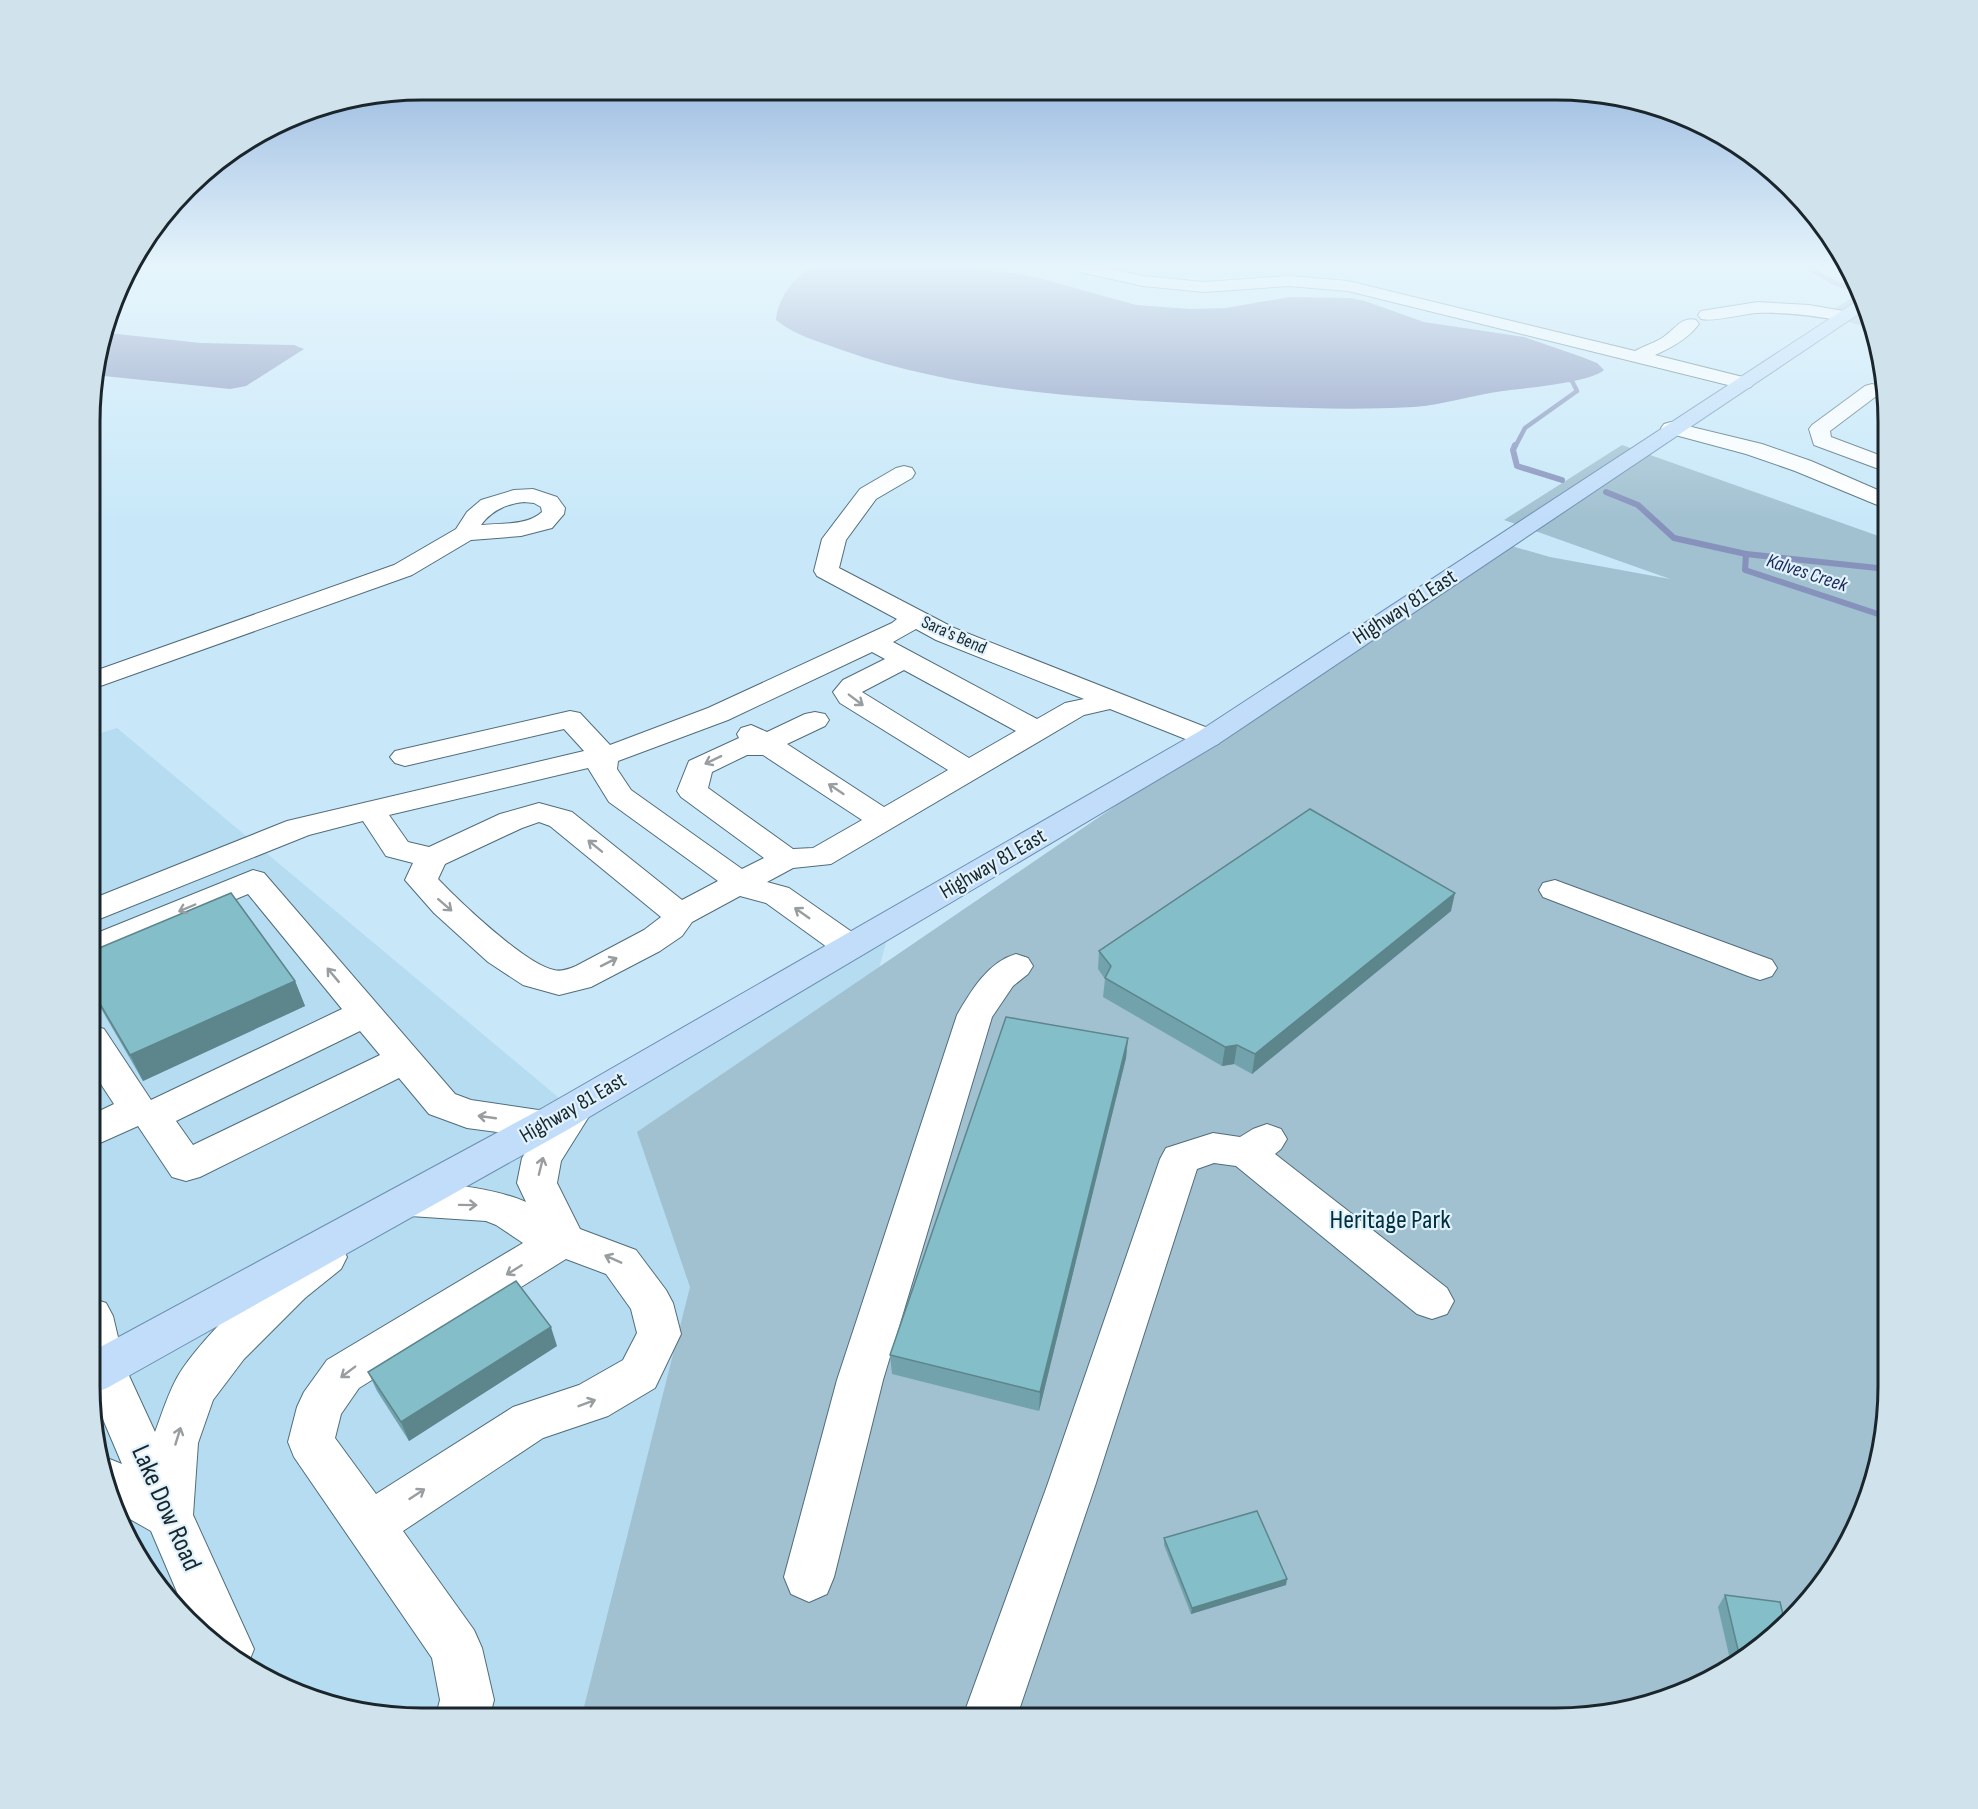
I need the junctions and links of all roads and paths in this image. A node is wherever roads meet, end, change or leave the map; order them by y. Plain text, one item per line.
1 (1617, 352) edge
2 (1646, 352) edge
3 (1789, 352) edge
4 (1636, 357) junction
5 (1744, 383) junction
6 (1876, 392) edge
7 (1671, 428) junction
8 (1878, 458) edge
9 (1878, 462) edge
10 (904, 473) dead end
11 (1844, 483) junction
12 (1878, 498) edge
13 (465, 533) dead end
14 (915, 618) junction
15 (872, 641) junction
16 (904, 659) junction
17 (100, 678) edge
18 (1077, 698) junction
19 (722, 714) junction
20 (815, 720) dead end
21 (1037, 731) junction
22 (1208, 738) junction
23 (767, 745) junction
24 (605, 756) junction
25 (405, 757) dead end
26 (970, 771) junction
27 (370, 810) junction
28 (885, 821) junction
29 (432, 858) junction
30 (786, 859) junction
31 (744, 886) junction
32 (1555, 890) dead end
33 (100, 908) edge
34 (679, 915) junction
35 (100, 945) edge
36 (839, 953) junction
37 (1016, 966) dead end
38 (1760, 968) dead end
39 (366, 1013) junction
40 (100, 1050) edge
41 (404, 1059) junction
42 (144, 1113) junction
43 (561, 1115) junction
44 (100, 1129) edge
45 (410, 1200) junction
46 (371, 1221) junction
47 (564, 1239) junction
48 (1432, 1301) dead end
49 (100, 1369) edge
50 (100, 1377) edge
51 (116, 1485) edge
52 (169, 1515) junction
53 (368, 1526) junction
54 (808, 1577) dead end
55 (224, 1641) edge
56 (465, 1708) edge
57 (992, 1708) edge

1 - 4 street
2 - 4 street
3 - 5 main road, Highway 81 East
4 - 5 street
5 - 7 main road, Highway 81 East
6 - 8 street
7 - 11 street
7 - 22 main road, Highway 81 East
9 - 11 street
10 - 14 street, Sara's Bend
11 - 12 street
13 - 17 street
14 - 15 street
14 - 18 street, Sara's Bend
15 - 16 street
15 - 19 street
16 - 21 street
16 -> 26 street
18 - 21 street
18 - 22 street
19 - 23 street
19 - 24 street
20 - 23 street
21 - 26 street
22 - 36 main road, Highway 81 East
28 -> 23 street
23 -> 30 street
24 - 25 street
24 - 27 street
24 - 31 street
26 - 28 street
27 - 29 street
27 - 33 street
28 - 30 street
34 -> 29 street
29 -> 34 street
30 - 31 street
31 - 34 street
31 - 36 street
32 - 38 street
39 -> 35 street
36 - 43 main road, Highway 81 East
37 - 54 street
39 - 41 street
39 - 42 street
40 - 42 street
41 - 42 street
43 -> 41 street
42 - 44 street
43 - 45 main road, Highway 81 East
47 -> 43 street
45 - 46 main road, Highway 81 East
45 -> 47 street
46 - 49 main road, Highway 81 East
52 -> 46 street
47 -> 53 street
53 -> 47 street
48 - 57 street
50 - 52 street, Lake Dow Road
51 - 52 street
52 - 55 street, Lake Dow Road
53 - 56 street

